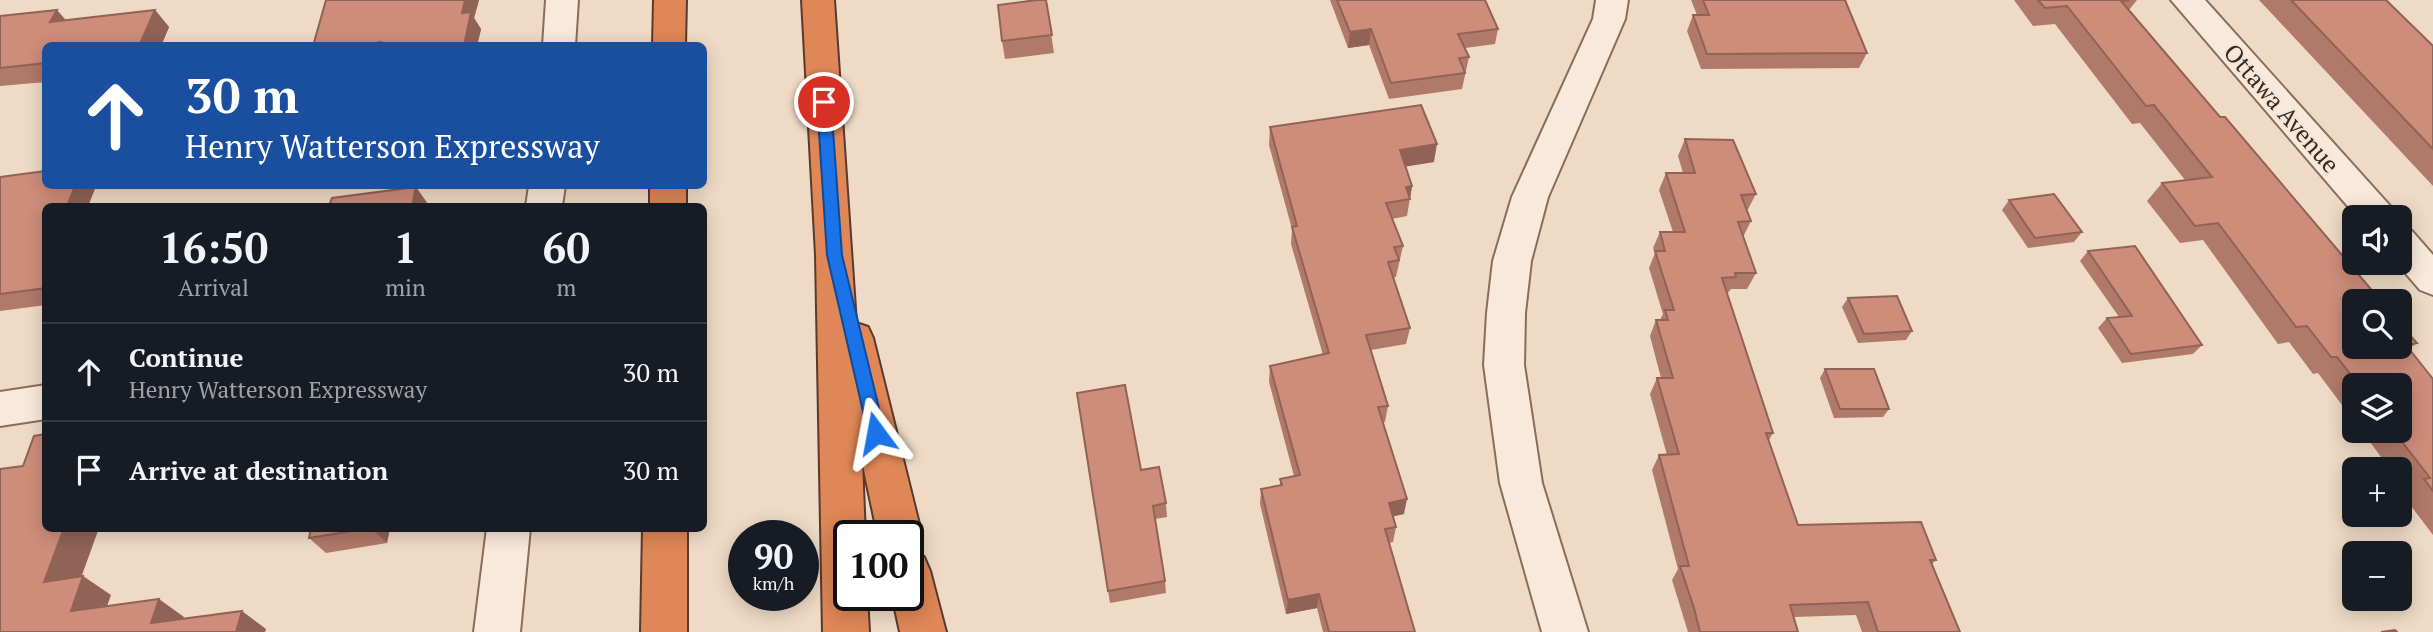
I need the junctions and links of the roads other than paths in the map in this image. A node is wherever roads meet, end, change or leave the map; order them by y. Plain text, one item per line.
1 (562, 0) edge
2 (670, 0) edge
3 (818, 0) edge
4 (1612, 0) edge
5 (2187, 0) edge
6 (559, 42) edge
7 (669, 42) edge
8 (2367, 205) edge
9 (835, 255) junction
10 (2412, 256) edge
11 (2433, 280) edge
12 (42, 403) edge
13 (0, 409) edge
14 (896, 520) edge
15 (509, 532) edge
16 (665, 532) edge
17 (918, 611) edge
18 (497, 632) edge
19 (664, 632) edge
20 (846, 632) edge
21 (923, 632) edge
22 (1565, 632) edge

1 - 6 street
2 - 7 highway
3 - 9 highway
4 - 22 street
5 - 8 street, Ottawa Avenue
9 - 14 highway
9 - 20 highway
10 - 11 street
12 - 13 street
15 - 18 street
16 - 19 highway
17 - 21 highway

